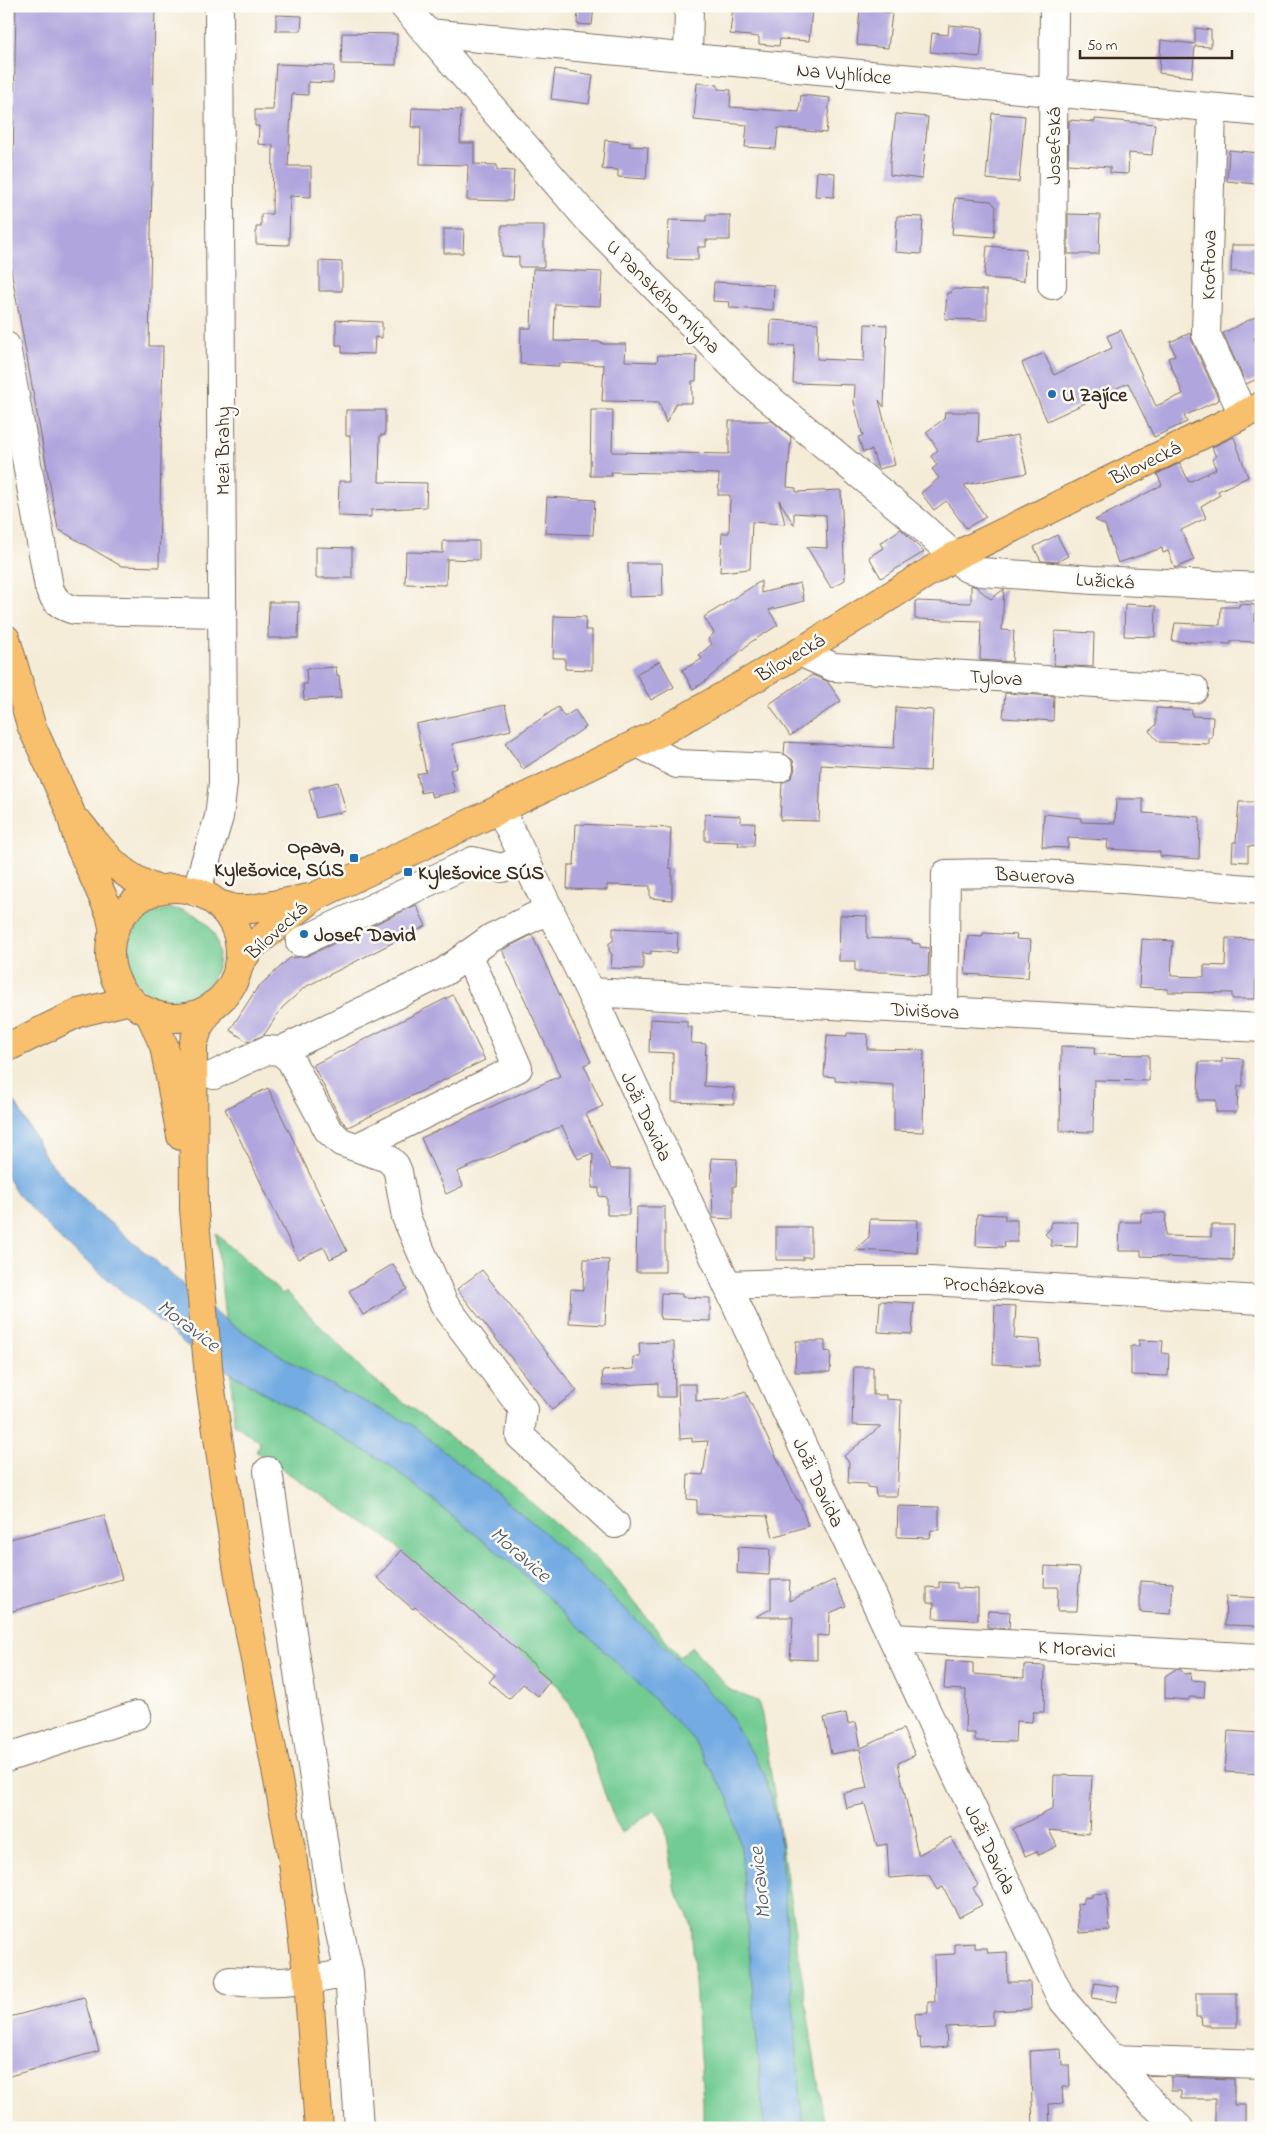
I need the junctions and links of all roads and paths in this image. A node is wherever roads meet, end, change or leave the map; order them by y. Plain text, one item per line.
1 (219, 6) edge
2 (404, 6) edge
3 (689, 6) edge
4 (1054, 6) edge
5 (428, 32) junction
6 (688, 58) junction
7 (1053, 92) junction
8 (1212, 108) junction
9 (1261, 112) edge
10 (1052, 285) dead end
11 (6, 346) edge
12 (1252, 410) edge
13 (954, 557) junction
14 (1261, 587) edge
15 (223, 613) junction
16 (6, 639) edge
17 (800, 652) junction
18 (1194, 689) dead end
19 (638, 743) junction
20 (779, 768) dead end
21 (500, 810) junction
22 (70, 811) junction
23 (524, 859) junction
24 (159, 890) junction
25 (1261, 890) edge
26 (314, 897) junction
27 (207, 898) junction
28 (550, 909) junction
29 (114, 932) junction
30 (300, 942) dead end
31 (468, 954) junction
32 (238, 965) junction
33 (113, 969) junction
34 (590, 992) junction
35 (213, 1005) junction
36 (140, 1006) junction
37 (944, 1011) junction
38 (78, 1014) junction
39 (1261, 1028) edge
40 (6, 1048) edge
41 (280, 1051) junction
42 (214, 1075) dead end
43 (358, 1147) junction
44 (194, 1209) junction
45 (727, 1285) junction
46 (1261, 1300) edge
47 (268, 1471) dead end
48 (615, 1524) dead end
49 (893, 1638) junction
50 (1261, 1658) edge
51 (137, 1715) dead end
52 (6, 1758) edge
53 (349, 1973) junction
54 (308, 1980) junction
55 (230, 1981) dead end
56 (1112, 2059) junction
57 (1261, 2064) edge
58 (319, 2128) edge
59 (359, 2128) edge
60 (1179, 2128) edge

1 - 15 street, Mezi Brahy
2 - 5 street, U Panského mlýna
3 - 6 street
4 - 7 street, Josefská
5 - 6 street, Na Vyhlídce
5 - 13 street, U Panského mlýna
6 - 7 street, Na Vyhlídce
7 - 8 street, Na Vyhlídce
7 - 10 street, Josefská
8 - 9 street, Na Vyhlídce
8 - 12 street, Kroftova
11 - 15 street
12 - 13 main road, Bílovecká
13 - 14 street, Lužická
13 - 17 main road, Bílovecká
15 - 27 street, Mezi Brahy
16 - 22 main road
17 - 18 street, Tylova
17 - 19 main road, Bílovecká
19 - 20 street
19 - 21 main road, Bílovecká
21 - 23 street, Joži Davida
21 - 26 main road, Bílovecká
22 - 24 main road
22 - 29 main road
23 - 28 street, Joži Davida
23 - 30 street
24 - 27 main road, Bílovecká
24 - 29 main road, Bílovecká
25 - 37 street, Bauerova
26 - 27 main road, Bílovecká
26 - 32 main road, Bílovecká
27 - 32 main road, Bílovecká
28 - 31 street
28 - 34 street, Joži Davida
29 - 33 main road, Bílovecká
31 - 41 street
31 - 43 street
32 - 35 main road, Bílovecká
33 - 36 main road, Bílovecká
33 - 38 main road
34 - 37 street, Divišova
34 - 45 street, Joži Davida
35 - 36 main road, Bílovecká
35 - 44 main road
36 - 38 main road
36 - 44 main road
37 - 39 street, Divišova
38 - 40 main road
41 - 42 street
41 - 43 street
43 - 48 street
44 - 54 main road
45 - 46 street, Procházkova
45 - 49 street, Joži Davida
47 - 53 street
49 - 50 street, K Moravici
49 - 56 street, Joži Davida
51 - 52 street
53 - 54 street
53 - 59 street
54 - 55 street
54 - 58 main road
56 - 57 street
56 - 60 street, Joži Davida

